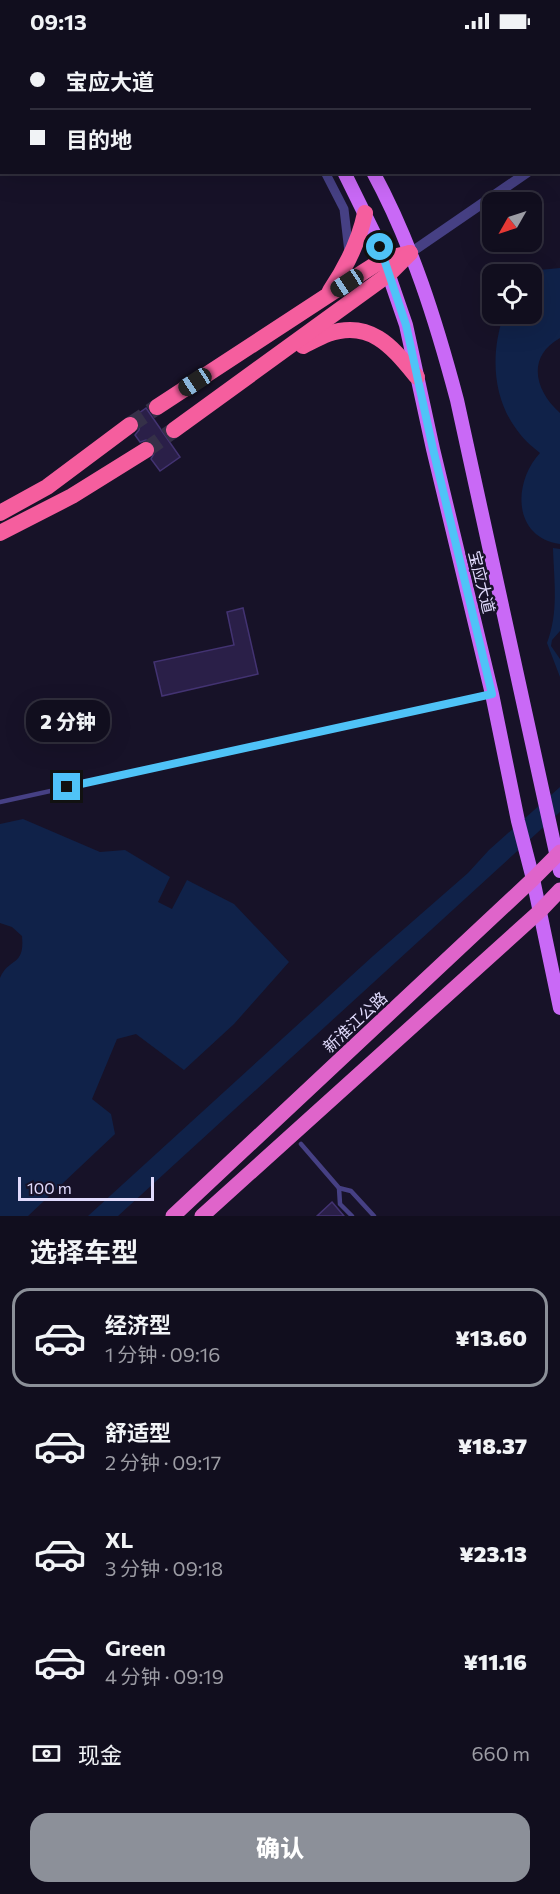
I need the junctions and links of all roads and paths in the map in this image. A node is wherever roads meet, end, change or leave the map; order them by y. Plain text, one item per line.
1 (326, 174) edge
2 (345, 174) edge
3 (374, 174) edge
4 (525, 174) edge
5 (365, 213) junction
6 (410, 253) junction
7 (350, 257) junction
8 (387, 267) junction
9 (328, 295) junction
10 (272, 359) junction
11 (417, 376) junction
12 (157, 407) tunnel mouth
13 (130, 425) tunnel mouth
14 (174, 430) tunnel mouth
15 (146, 450) tunnel mouth
16 (73, 466) junction
17 (0, 498) edge
18 (0, 513) edge
19 (0, 531) edge
20 (492, 694) junction
21 (0, 802) edge
22 (559, 853) edge
23 (560, 871) edge
24 (533, 879) junction
25 (560, 890) edge
26 (540, 911) junction
27 (560, 1008) edge
28 (302, 1144) dead end
29 (339, 1188) junction
30 (173, 1216) edge
31 (202, 1216) edge
32 (351, 1216) edge
33 (374, 1216) edge

1 - 7 street
2 - 5 main road, 宝应大道
3 - 6 main road, 宝应大道
4 - 6 street
5 - 7 highway
5 - 8 main road, 宝应大道
6 - 8 highway
6 - 22 main road, 宝应大道
7 - 9 highway
8 - 9 highway
8 - 10 highway
8 - 11 main road, 宝应大道
9 - 12 highway
10 - 11 highway
10 - 14 highway
11 - 20 main road, 宝应大道
13 - 16 highway
15 - 19 highway
16 - 17 highway
16 - 18 highway
20 - 21 lane
20 - 24 main road, 宝应大道
22 - 23 main road, 宝应大道
22 - 24 highway, 新淮江公路
24 - 26 main road, 宝应大道
24 - 30 highway, 新淮江公路
25 - 26 highway
26 - 27 main road, 宝应大道
26 - 31 highway
28 - 29 lane
29 - 32 lane
29 - 33 lane

